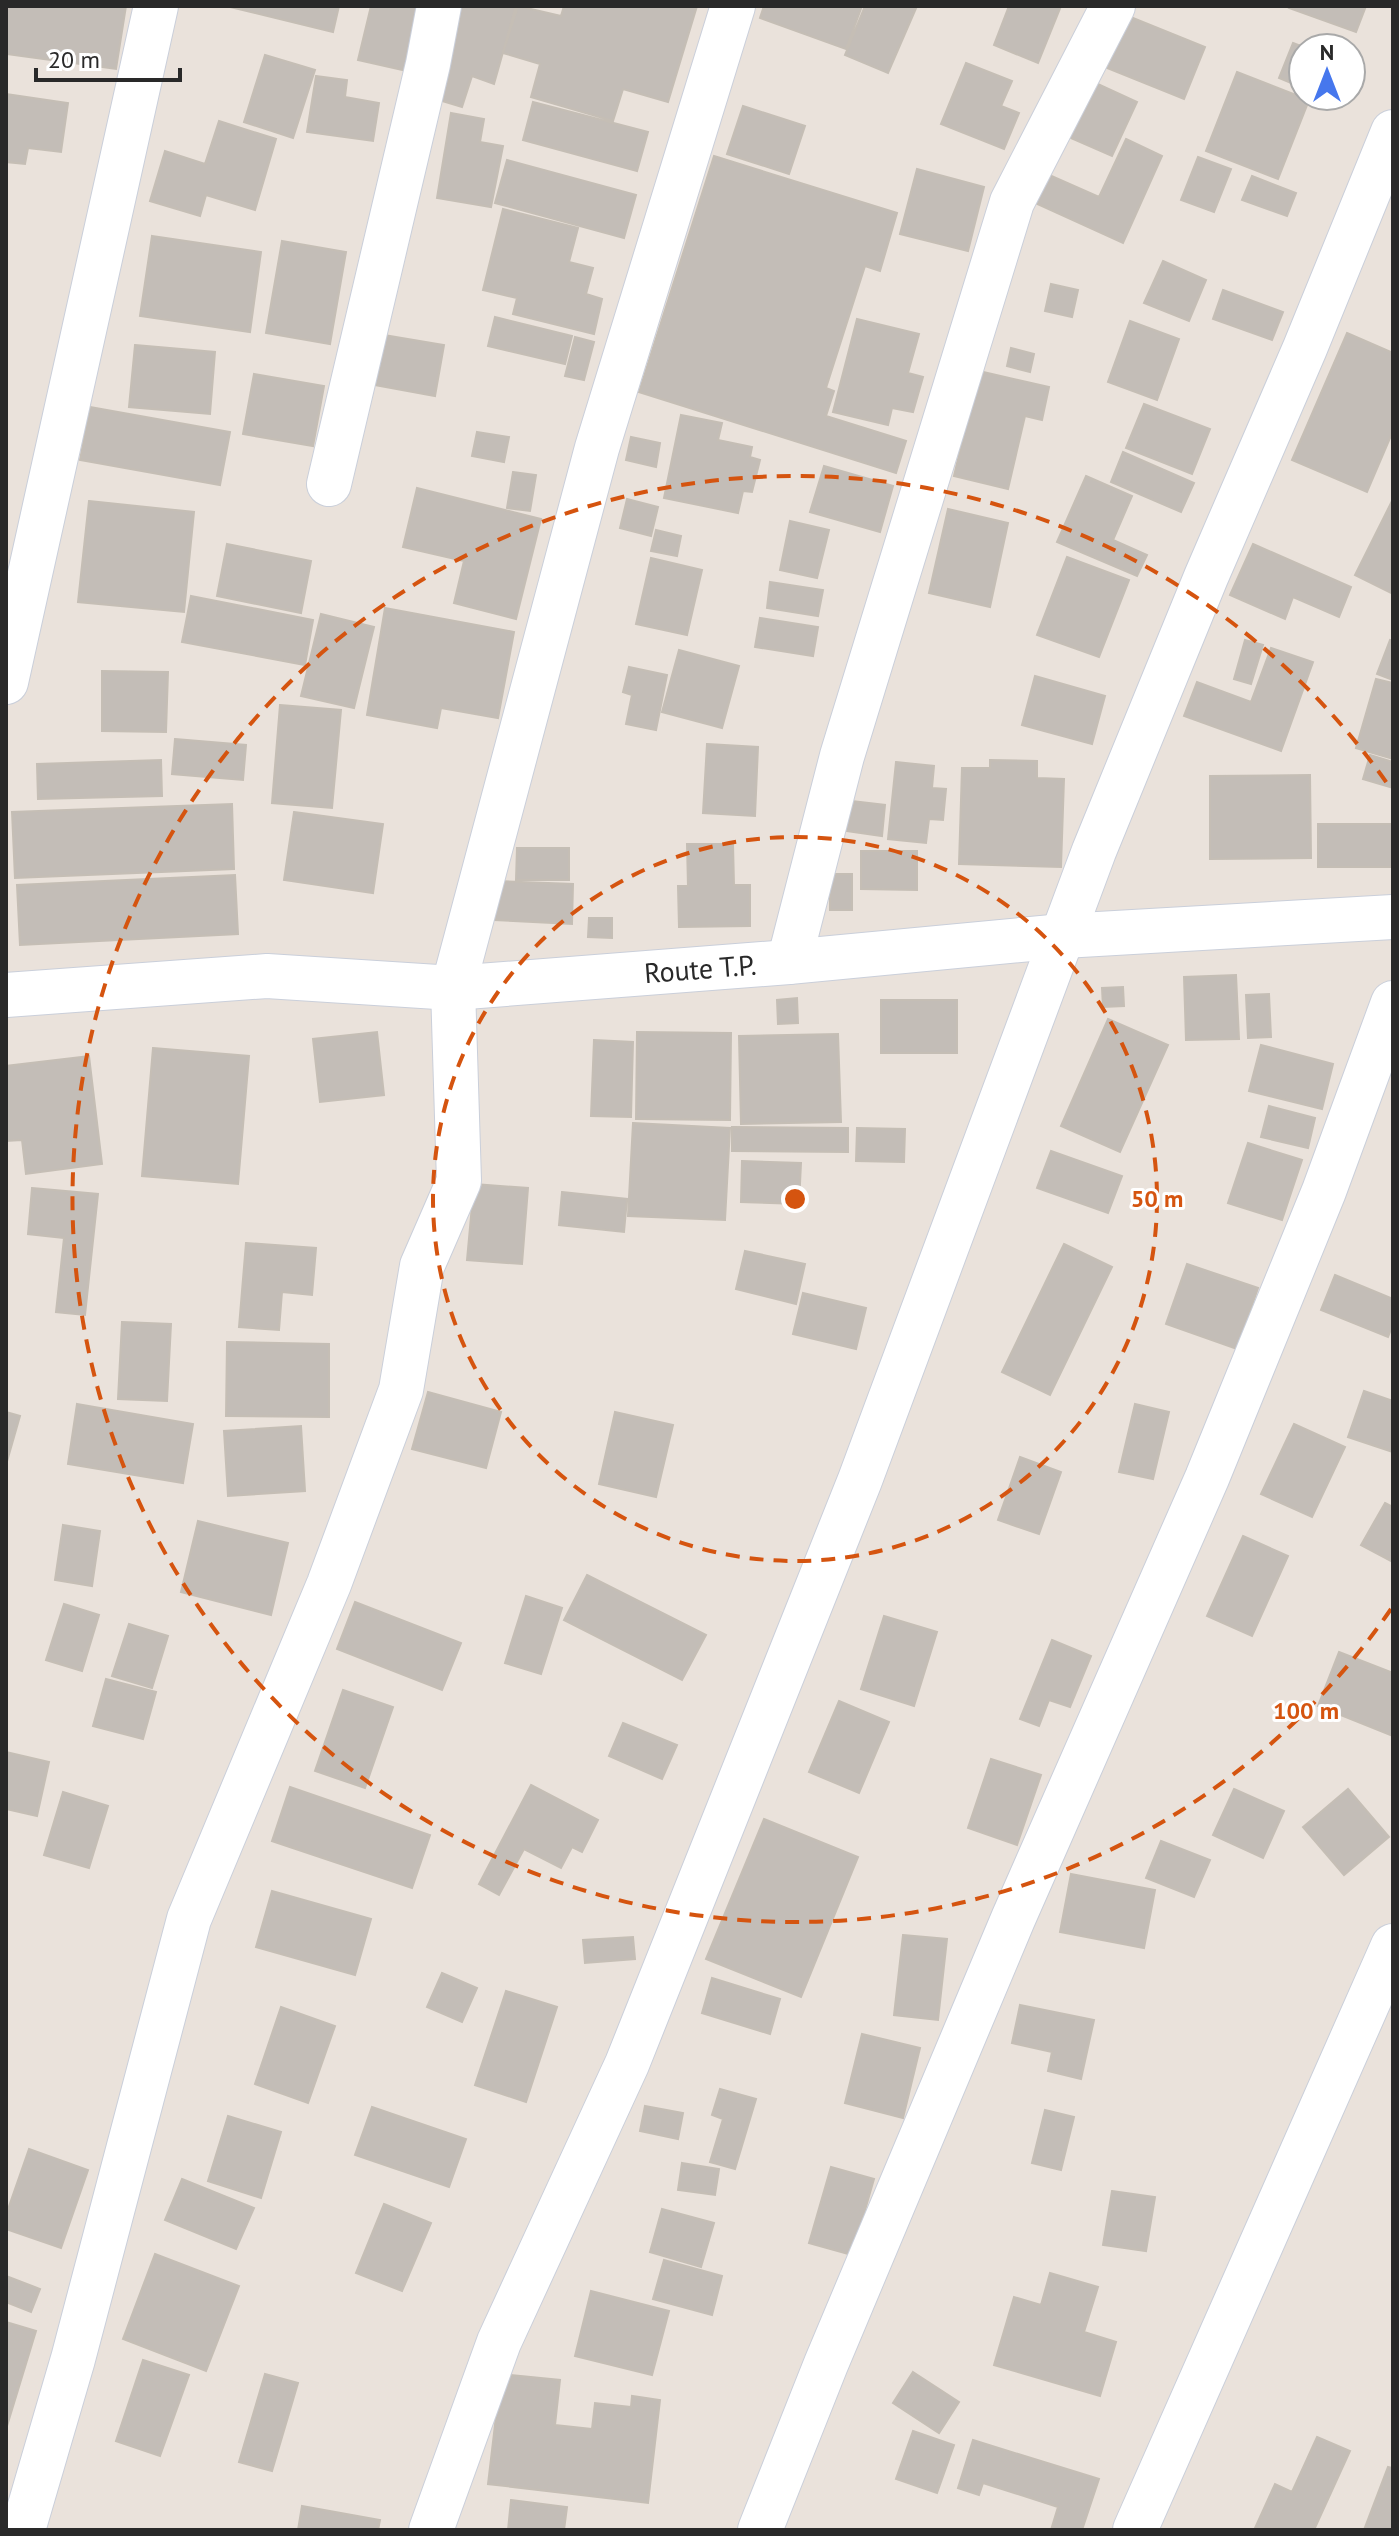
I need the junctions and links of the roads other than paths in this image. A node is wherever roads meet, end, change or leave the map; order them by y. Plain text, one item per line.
1 (156, 6) edge
2 (439, 6) edge
3 (733, 6) edge
4 (1113, 6) edge
5 (1393, 132) edge
6 (329, 484) dead end
7 (6, 682) edge
8 (1393, 917) edge
9 (1063, 936) junction
10 (789, 962) junction
11 (453, 988) junction
12 (6, 995) edge
13 (1393, 1003) edge
14 (1393, 1946) edge
15 (23, 2530) edge
16 (431, 2530) edge
17 (760, 2530) edge
18 (1135, 2530) edge

1 - 7 street
2 - 6 street
3 - 11 street
4 - 10 street
5 - 9 street
8 - 9 street, Route T.P.
9 - 10 street, Route T.P.
9 - 16 street
10 - 11 street, Route T.P.
11 - 12 street, Route T.P.
11 - 15 street
13 - 17 street
14 - 18 street

